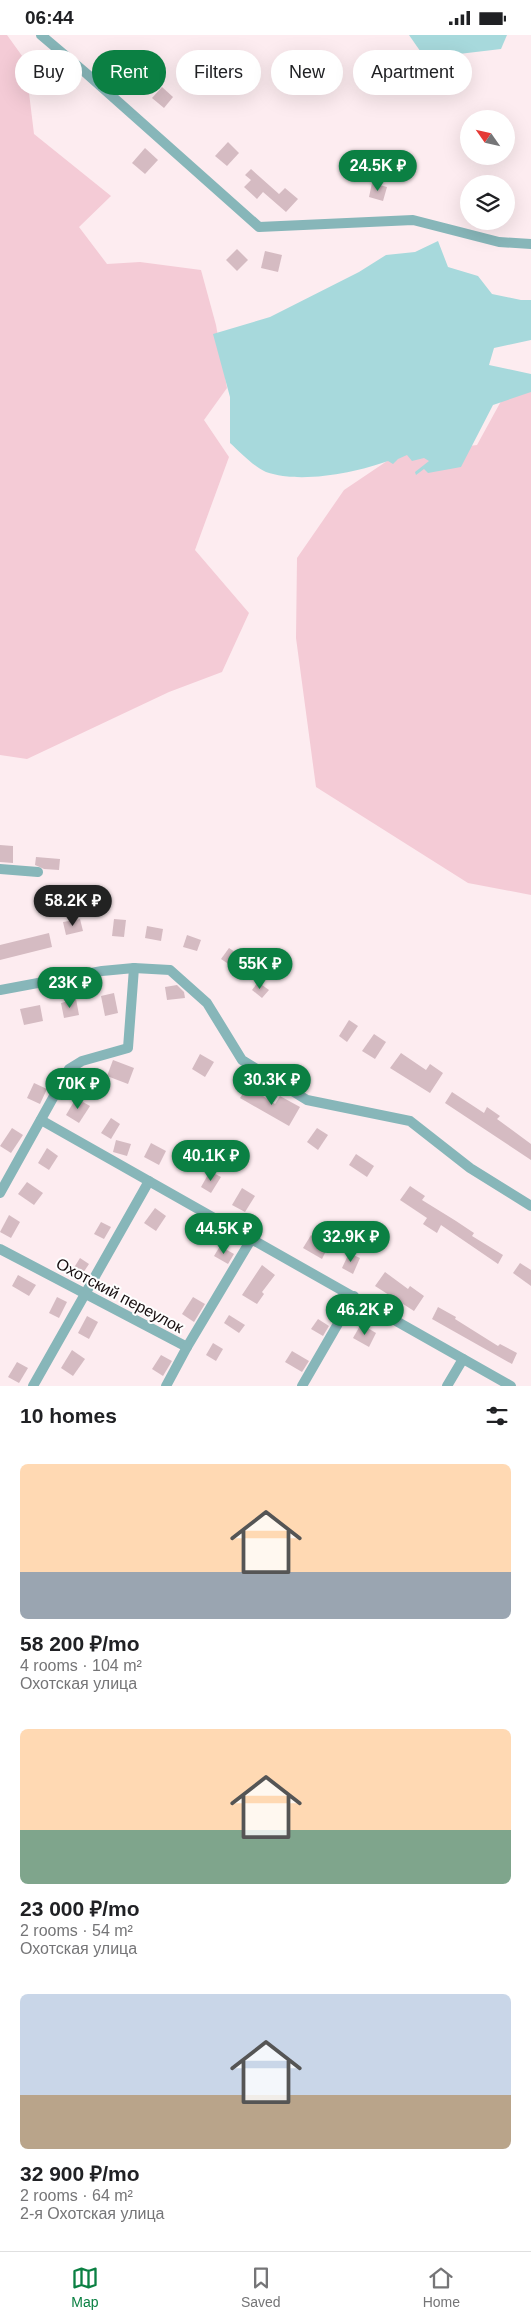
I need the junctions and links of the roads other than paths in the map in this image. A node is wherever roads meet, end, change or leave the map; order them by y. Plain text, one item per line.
1 (40, 35) edge
2 (531, 244) edge
3 (0, 869) edge
4 (38, 872) dead end
5 (134, 968) junction
6 (0, 990) edge
7 (41, 1120) junction
8 (149, 1181) junction
9 (0, 1193) edge
10 (531, 1206) edge
11 (252, 1238) junction
12 (0, 1249) edge
13 (86, 1293) junction
14 (354, 1296) junction
15 (187, 1347) junction
16 (463, 1359) junction
17 (33, 1386) edge
18 (166, 1386) edge
19 (302, 1386) edge
20 (447, 1386) edge
21 (511, 1386) edge

1 - 2 street
3 - 4 street
5 - 6 street
5 - 7 street
5 - 10 street
7 - 8 street
7 - 9 street
8 - 11 street
8 - 13 street
11 - 14 street
11 - 15 street
12 - 13 street, Охотский переулок
13 - 15 street, Охотский переулок
13 - 17 street
14 - 16 street
14 - 19 street
15 - 18 street, Охотский переулок
16 - 20 street
16 - 21 street

